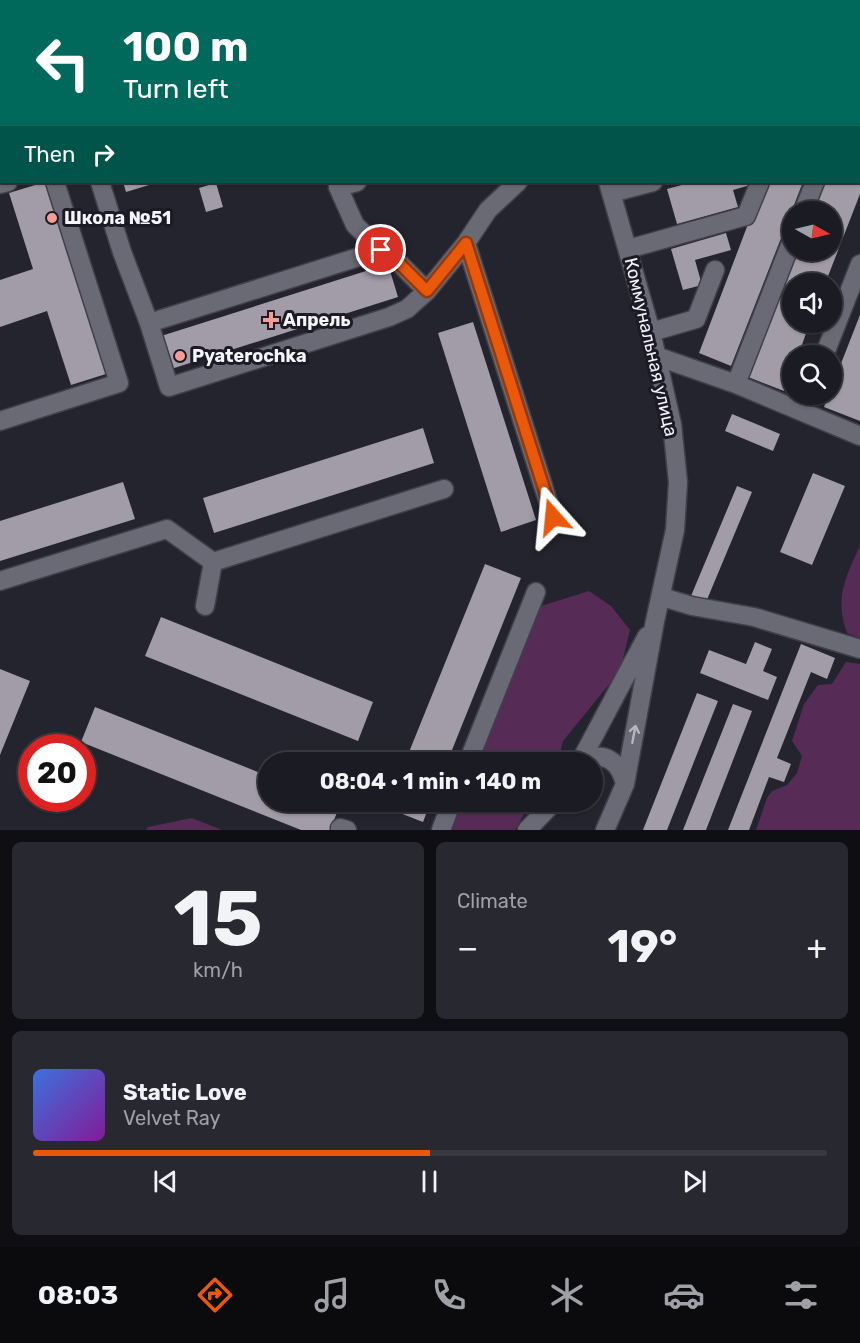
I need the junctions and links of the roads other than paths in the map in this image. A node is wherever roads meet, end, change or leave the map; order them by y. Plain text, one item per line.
1 (55, 183) edge
2 (100, 183) edge
3 (353, 183) edge
4 (517, 183) edge
5 (644, 183) edge
6 (760, 183) edge
7 (815, 183) edge
8 (609, 187) edge
9 (807, 201) edge
10 (466, 243) junction
11 (628, 249) junction
12 (381, 250) junction
13 (784, 261) edge
14 (860, 264) edge
15 (715, 270) dead end
16 (427, 291) junction
17 (149, 323) junction
18 (651, 332) junction
19 (828, 345) edge
20 (656, 356) junction
21 (736, 384) junction
22 (782, 397) edge
23 (808, 405) edge
24 (0, 421) edge
25 (860, 436) edge
26 (444, 489) dead end
27 (553, 517) dead end
28 (213, 562) junction
29 (0, 581) edge
30 (536, 592) dead end
31 (662, 597) junction
32 (206, 606) dead end
33 (655, 621) junction
34 (860, 648) edge
35 (472, 752) edge
36 (587, 752) edge
37 (603, 758) edge
38 (625, 784) junction
39 (448, 812) edge
40 (544, 812) edge
41 (441, 830) edge
42 (527, 830) edge
43 (605, 830) edge

1 - 24 street
2 - 17 street
3 - 12 street
4 - 10 street
5 - 8 street
6 - 11 street
7 - 9 street
8 - 11 street, Коммунальная улица
10 - 16 street
10 - 27 street
11 - 18 street, Коммунальная улица
12 - 16 street
12 - 17 street
13 - 21 street
14 - 19 street
15 - 18 street
16 - 17 street
18 - 20 street, Коммунальная улица
20 - 21 street
20 - 31 street, Коммунальная улица
21 - 22 street
23 - 25 street
26 - 28 street
28 - 29 street
28 - 32 street
30 - 35 street
31 - 33 street, Коммунальная улица
31 - 34 street
33 - 36 street, Коммунальная улица
38 -> 33 street, Коммунальная улица
37 - 38 street
38 - 43 street, Коммунальная улица
39 - 41 street
40 - 42 street

